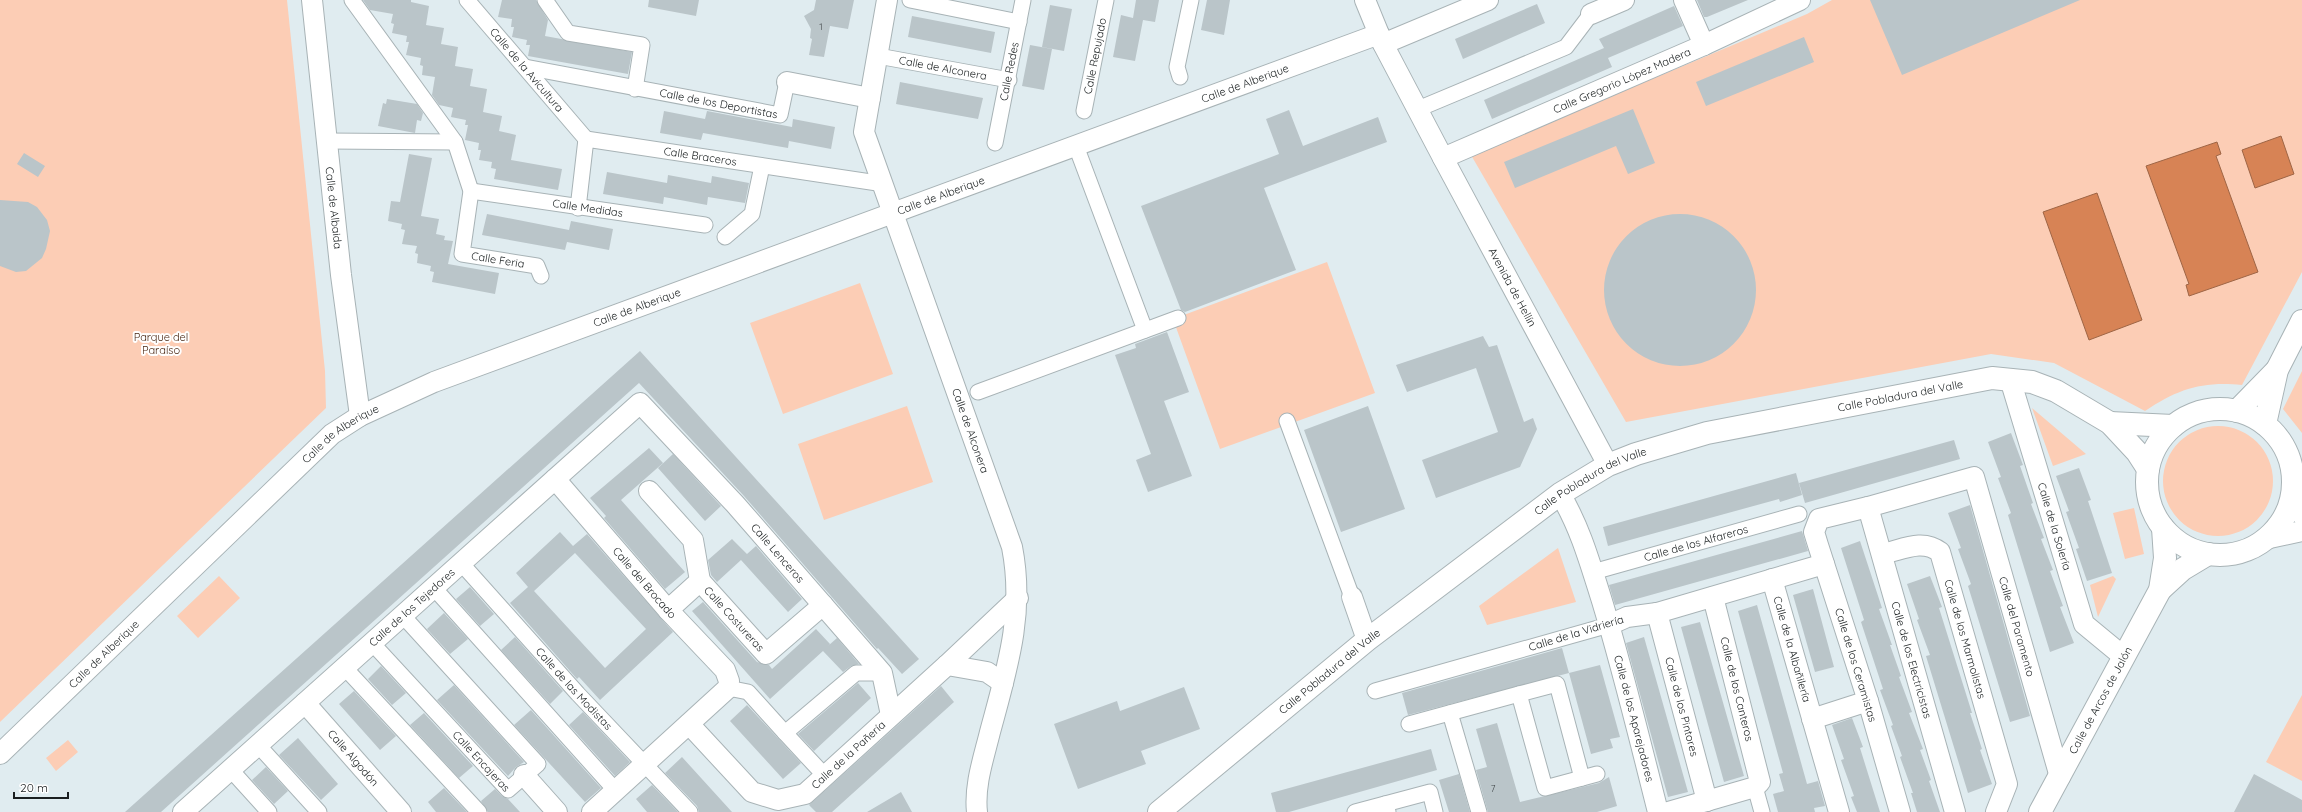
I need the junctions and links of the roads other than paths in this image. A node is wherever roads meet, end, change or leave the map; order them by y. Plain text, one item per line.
1 (312, 0) edge
2 (352, 0) edge
3 (468, 0) edge
4 (545, 0) edge
5 (887, 0) edge
6 (910, 0) edge
7 (1023, 0) edge
8 (1106, 0) edge
9 (1191, 0) edge
10 (1365, 0) edge
11 (1488, 0) edge
12 (1624, 0) edge
13 (1684, 0) edge
14 (1800, 0) edge
15 (1591, 14) joint
16 (1019, 22) junction
17 (1381, 39) junction
18 (1704, 45) junction
19 (878, 56) junction
20 (525, 68) junction
21 (1180, 77) dead end
22 (1009, 80) junction
23 (787, 82) joint
24 (635, 89) junction
25 (870, 98) junction
26 (1418, 109) junction
27 (1084, 111) dead end
28 (586, 139) junction
29 (327, 141) junction
30 (456, 142) junction
31 (995, 143) dead end
32 (1076, 146) junction
33 (1443, 158) junction
34 (762, 166) junction
35 (884, 184) junction
36 (471, 191) junction
37 (578, 208) junction
38 (892, 213) junction
39 (704, 225) dead end
40 (725, 237) dead end
41 (541, 276) dead end
42 (1178, 318) dead end
43 (2302, 321) edge
44 (1145, 330) junction
45 (2277, 370) junction
46 (2010, 379) junction
47 (978, 392) dead end
48 (640, 403) joint
49 (2237, 411) junction
50 (360, 416) junction
51 (1287, 421) dead end
52 (2110, 423) junction
53 (2265, 424) junction
54 (2173, 426) junction
55 (1608, 466) junction
56 (2148, 469) junction
57 (555, 479) junction
58 (649, 491) dead end
59 (1560, 494) junction
60 (2291, 497) junction
61 (1868, 508) junction
62 (1799, 514) dead end
63 (2302, 515) edge
64 (2163, 528) junction
65 (2302, 530) edge
66 (2265, 539) junction
67 (1882, 554) junction
68 (2208, 554) junction
69 (461, 564) junction
70 (1824, 564) junction
71 (1593, 572) junction
72 (1772, 579) junction
73 (700, 581) junction
74 (434, 588) junction
75 (2160, 590) junction
76 (1352, 597) joint
77 (1714, 597) junction
78 (1018, 598) junction
79 (824, 606) junction
80 (668, 610) junction
81 (1657, 614) junction
82 (403, 616) junction
83 (1609, 625) junction
84 (1367, 640) junction
85 (372, 643) junction
86 (2124, 657) junction
87 (947, 665) junction
88 (345, 668) junction
89 (882, 673) junction
90 (1003, 683) junction
91 (728, 688) junction
92 (1375, 691) dead end
93 (1519, 694) junction
94 (1868, 701) junction
95 (305, 703) junction
96 (1450, 713) junction
97 (891, 716) junction
98 (1812, 719) junction
99 (689, 724) junction
100 (1409, 724) dead end
101 (785, 734) junction
102 (258, 745) junction
103 (0, 754) edge
104 (644, 765) junction
105 (231, 770) junction
106 (1597, 774) dead end
107 (524, 775) junction
108 (825, 776) junction
109 (2060, 777) junction
110 (1582, 778) junction
111 (1758, 784) junction
112 (1707, 801) junction
113 (606, 804) edge
114 (1386, 808) edge
115 (183, 812) edge
116 (269, 812) edge
117 (319, 812) edge
118 (402, 812) edge
119 (479, 812) edge
120 (557, 812) edge
121 (690, 812) edge
122 (977, 812) edge
123 (1158, 812) edge
124 (1355, 812) edge
125 (1435, 812) edge
126 (1479, 812) edge
127 (1658, 812) edge
128 (1668, 812) edge
129 (1762, 812) edge
130 (1839, 812) edge
131 (1900, 812) edge
132 (1955, 812) edge
133 (1996, 812) edge
134 (2040, 812) edge

1 - 29 street, Calle de Albaida
2 - 30 street
3 - 20 street, Calle de la Avicultura
4 - 24 street
5 - 19 street, Calle de Alconera
6 - 16 street
7 - 16 street, Calle Redes
8 - 27 street, Calle Repujado
9 - 21 street
10 - 17 street, Avenida de Hellín
11 - 17 street
12 - 15 street
13 - 18 street
14 - 18 street, Calle Gregorio López Madera
15 - 26 street
16 - 22 street, Calle Redes
17 - 26 street, Avenida de Hellín
17 - 32 street, Calle de Alberique
18 - 33 street, Calle Gregorio López Madera
19 - 22 street, Calle de Alconera
19 - 25 street, Calle de Alconera
20 - 24 street, Calle de los Deportistas
20 - 28 street, Calle de la Avicultura
22 - 31 street, Calle Redes
23 - 24 street, Calle de los Deportistas
23 - 25 street, Calle de los Deportistas
25 - 35 street, Calle de Alconera
26 - 33 street, Avenida de Hellín
28 - 34 street, Calle Braceros
28 - 37 street
29 - 30 street
29 - 50 street, Calle de Albaida
30 - 36 street
32 - 38 street, Calle de Alberique
32 - 44 street
33 - 55 street, Avenida de Hellín
34 - 35 street, Calle Braceros
34 - 40 street
35 - 38 street, Calle de Alconera
36 - 37 street, Calle Medidas
36 - 41 street, Calle Feria
37 - 39 street, Calle Medidas
38 - 50 street, Calle de Alberique
38 - 78 street, Calle de Alconera
42 - 44 street
43 - 45 street
44 - 47 street
45 - 49 street
45 - 53 street
46 - 52 street, Calle Pobladura del Valle
46 - 55 street, Calle Pobladura del Valle
46 - 86 street, Calle de la Solería
48 - 57 street, Calle de los Tejedores
48 - 79 street, Calle Lenceros
49 - 53 street
49 - 54 street
50 - 103 street, Calle de Alberique
51 - 76 street
52 - 54 street, Calle Pobladura del Valle
52 - 56 street, Calle Pobladura del Valle
53 - 60 street
54 - 56 street
55 - 59 street, Calle Pobladura del Valle
56 - 64 street
57 - 69 street, Calle de los Tejedores
57 - 80 street, Calle del Brocado
58 - 73 street
59 - 71 street
59 - 84 street, Calle Pobladura del Valle
60 - 63 street
60 - 66 street
61 - 67 street, Calle de los Electricistas
61 - 70 street, Calle de los Ceramistas
61 - 109 street, Calle del Paramento
62 - 71 street, Calle de los Alfareros
64 - 68 street
64 - 75 street, Calle de Arcos de Jalón
65 - 66 street
66 - 68 street
67 - 132 street, Calle de los Electricistas
67 - 133 street, Calle de los Marmolistas
68 - 75 street, Calle de Arcos de Jalón
69 - 74 street, Calle de los Tejedores
69 - 104 street, Calle de las Modistas
70 - 72 street, Calle de la Vidriería
70 - 94 street, Calle de los Ceramistas
71 - 83 street
72 - 77 street, Calle de la Vidriería
72 - 98 street, Calle de la Albañilería
73 - 79 street, Calle Costureras
73 - 80 street
74 - 82 street, Calle de los Tejedores
74 - 113 street
75 - 86 street, Calle de Arcos de Jalón
76 - 84 street
77 - 81 street, Calle de la Vidriería
77 - 111 street, Calle de los Canteros
78 - 87 street, Calle de la Pañería
78 - 90 street, Calle de Alconera
79 - 89 street, Calle Lenceros
80 - 91 street, Calle del Brocado
81 - 83 street, Calle de la Vidriería
81 - 112 street, Calle de los Pintores
82 - 85 street, Calle de los Tejedores
82 - 107 street, Calle Encajeras
83 - 92 street, Calle de la Vidriería
83 - 127 street, Calle de los Aparejadores
84 - 123 street, Calle Pobladura del Valle
85 - 88 street, Calle de los Tejedores
85 - 107 street, Calle Encajeras
86 - 109 street, Calle de Arcos de Jalón
87 - 90 street
87 - 97 street, Calle de la Pañería
88 - 95 street, Calle de los Tejedores
88 - 119 street
89 - 97 street, Calle Lenceros
89 - 101 street
90 - 122 street, Calle de Alconera
91 - 99 street
91 - 101 street
93 - 96 street
93 - 110 street
93 - 110 street
94 - 98 street
94 - 131 street, Calle de los Ceramistas
95 - 102 street, Calle de los Tejedores
95 - 118 street, Calle Algodón
96 - 100 street
96 - 126 street
97 - 108 street, Calle de la Pañería
98 - 130 street, Calle de la Albañilería
99 - 104 street
99 - 108 street, Calle de la Pañería
101 - 108 street
102 - 105 street, Calle de los Tejedores
102 - 117 street
104 - 113 street
104 - 121 street, Calle de las Modistas
105 - 115 street, Calle de los Tejedores
105 - 116 street
106 - 110 street
107 - 120 street
109 - 134 street, Calle de Arcos de Jalón
111 - 112 street
111 - 129 street, Calle de los Canteros
112 - 128 street
114 - 124 street
114 - 125 street

